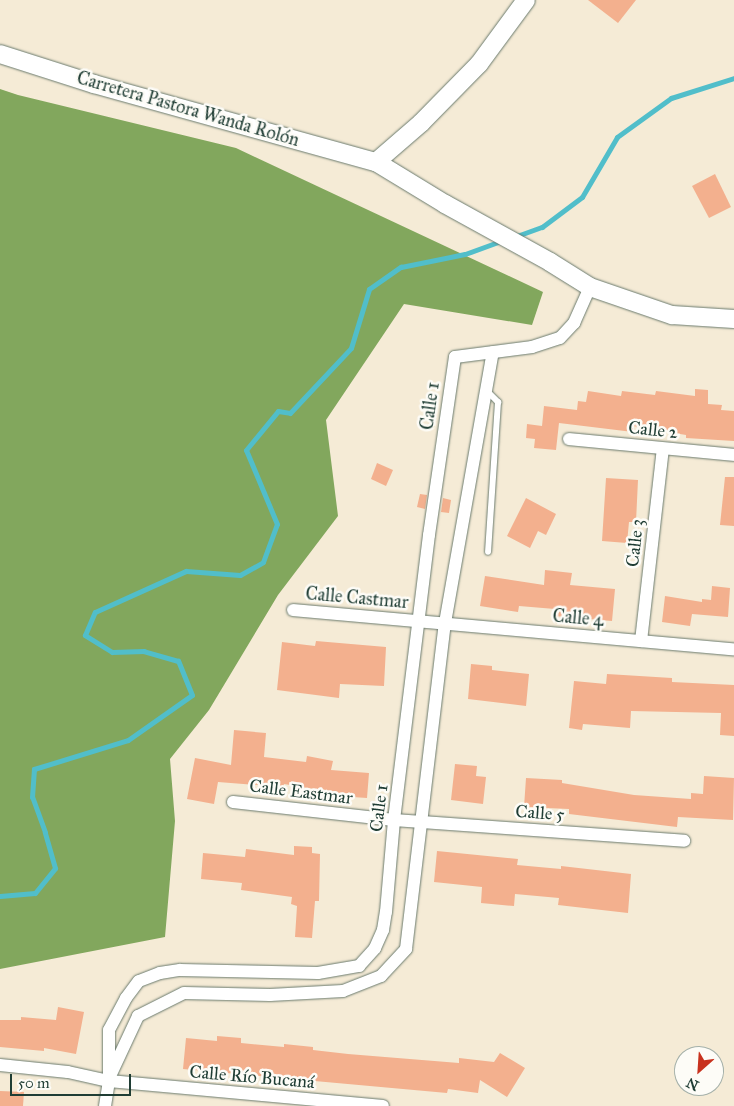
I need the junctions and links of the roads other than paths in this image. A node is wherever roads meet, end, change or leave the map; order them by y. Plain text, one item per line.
1 (526, 0) edge
2 (0, 54) edge
3 (376, 162) junction
4 (590, 287) junction
5 (734, 319) edge
6 (493, 352) junction
7 (486, 390) junction
8 (570, 439) dead end
9 (663, 449) junction
10 (734, 454) edge
11 (488, 552) dead end
12 (293, 610) dead end
13 (420, 621) junction
14 (445, 623) junction
15 (641, 641) junction
16 (734, 649) edge
17 (233, 802) dead end
18 (394, 820) junction
19 (420, 822) junction
20 (684, 841) dead end
21 (0, 1065) edge
22 (109, 1081) junction
23 (105, 1106) edge
24 (383, 1106) edge

1 - 3 street
2 - 3 street, Carretera Pastora Wanda Rolón
3 - 4 street, Carretera Pastora Wanda Rolón
4 - 5 street, Carretera Pastora Wanda Rolón
4 - 6 street, Calle 1
6 - 7 street, Calle 1
6 - 13 street, Calle 1
7 - 11 lane
7 - 14 street, Calle 1
8 - 9 street, Calle 2
9 - 10 street, Calle 2
9 - 15 street, Calle 3
12 - 13 street, Calle Castmar
13 - 14 street, Calle 4
13 - 18 street, Calle 1
14 - 15 street, Calle 4
14 - 19 street, Calle 1
15 - 16 street, Calle 4
17 - 18 street, Calle Eastmar
18 - 19 street, Calle 5
18 - 22 street, Calle 1
19 - 20 street, Calle 5
19 - 22 street, Calle 1
21 - 22 street, Calle Río Bucaná
22 - 23 street, Calle 1
22 - 24 street, Calle Río Bucaná

